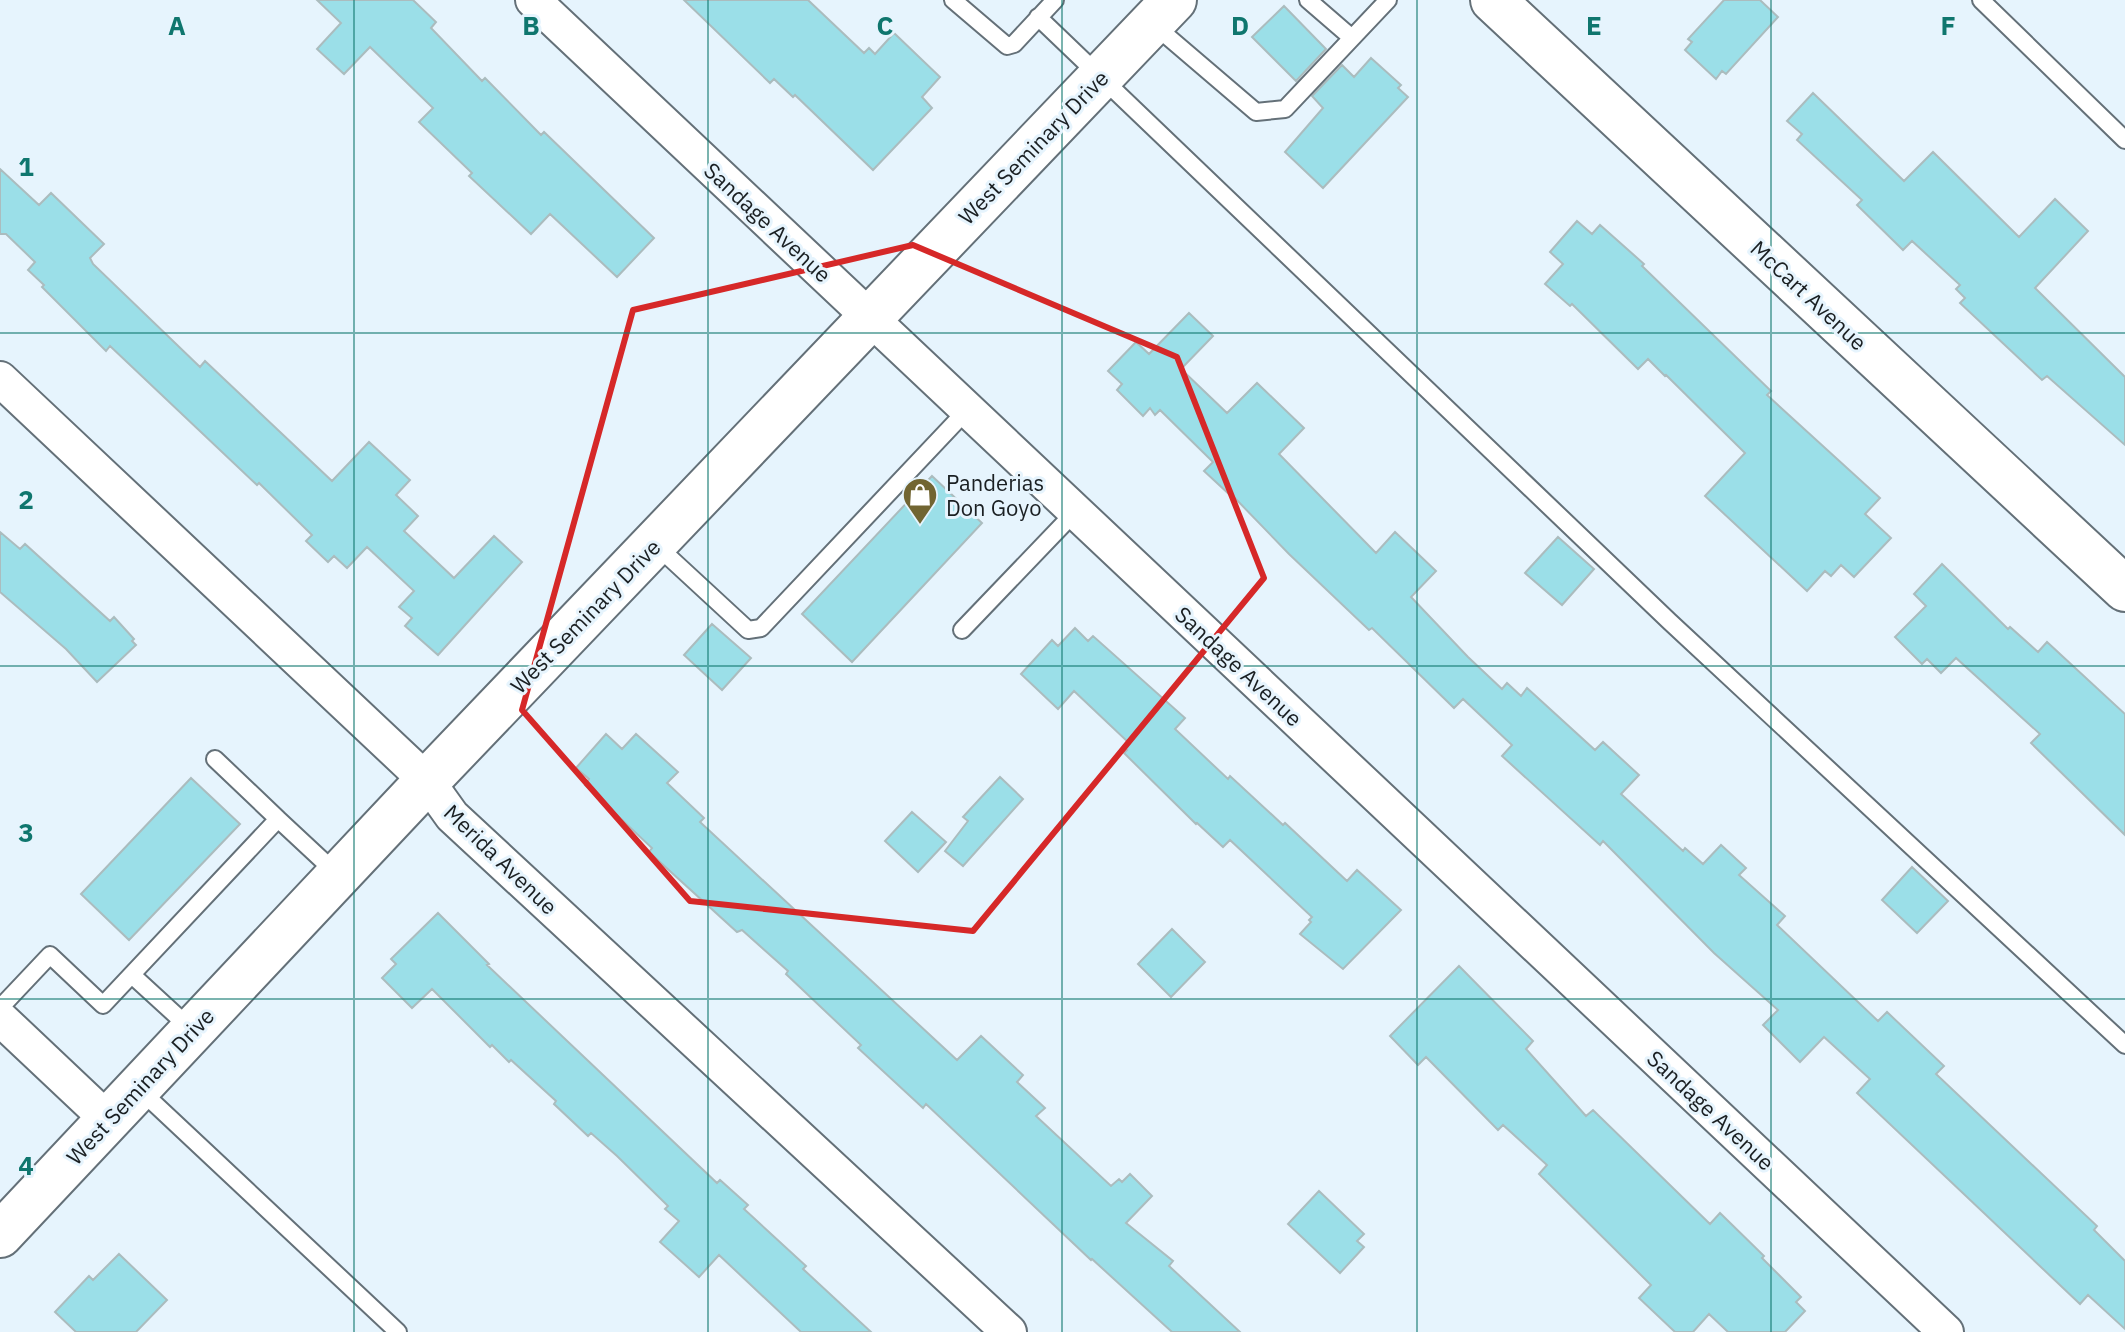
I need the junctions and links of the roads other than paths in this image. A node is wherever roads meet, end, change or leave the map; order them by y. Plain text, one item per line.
1 (533, 0) edge
2 (953, 0) edge
3 (1055, 0) edge
4 (1308, 0) edge
5 (1388, 0) edge
6 (1493, 0) edge
7 (1981, 0) edge
8 (1163, 12) edge
9 (1038, 17) junction
10 (1352, 38) junction
11 (1101, 76) junction
12 (2125, 140) edge
13 (869, 318) junction
14 (0, 379) edge
15 (967, 410) junction
16 (1075, 512) junction
17 (654, 544) junction
18 (2125, 589) edge
19 (962, 630) dead end
20 (215, 759) dead end
21 (427, 781) junction
22 (278, 819) junction
23 (338, 875) junction
24 (132, 975) junction
25 (0, 1008) edge
26 (0, 1018) edge
27 (193, 1030) junction
28 (2125, 1045) edge
29 (138, 1088) junction
30 (108, 1120) junction
31 (0, 1235) edge
32 (398, 1332) edge
33 (1009, 1332) edge
34 (1946, 1332) edge

1 - 13 street, Sandage Avenue
2 - 9 lane
3 - 9 lane
4 - 10 lane
5 - 10 lane
6 - 18 main road, McCart Avenue
7 - 12 lane
8 - 10 lane
8 - 11 main road, West Seminary Drive
9 - 11 lane
11 - 13 main road, West Seminary Drive
11 - 28 lane
13 - 15 street, Sandage Avenue
13 - 17 main road, West Seminary Drive
14 - 21 street, Merida Avenue
15 - 16 street, Sandage Avenue
15 - 17 lane
16 - 19 lane
16 - 34 street, Sandage Avenue
17 - 21 main road, West Seminary Drive
20 - 22 lane
21 - 23 main road, West Seminary Drive
21 - 33 street, Merida Avenue
22 - 23 lane
22 - 24 lane
23 - 27 main road, West Seminary Drive
24 - 25 lane
24 - 27 lane
26 - 30 street
27 - 29 main road, West Seminary Drive
29 - 30 main road, West Seminary Drive
29 - 32 lane
30 - 31 main road, West Seminary Drive

